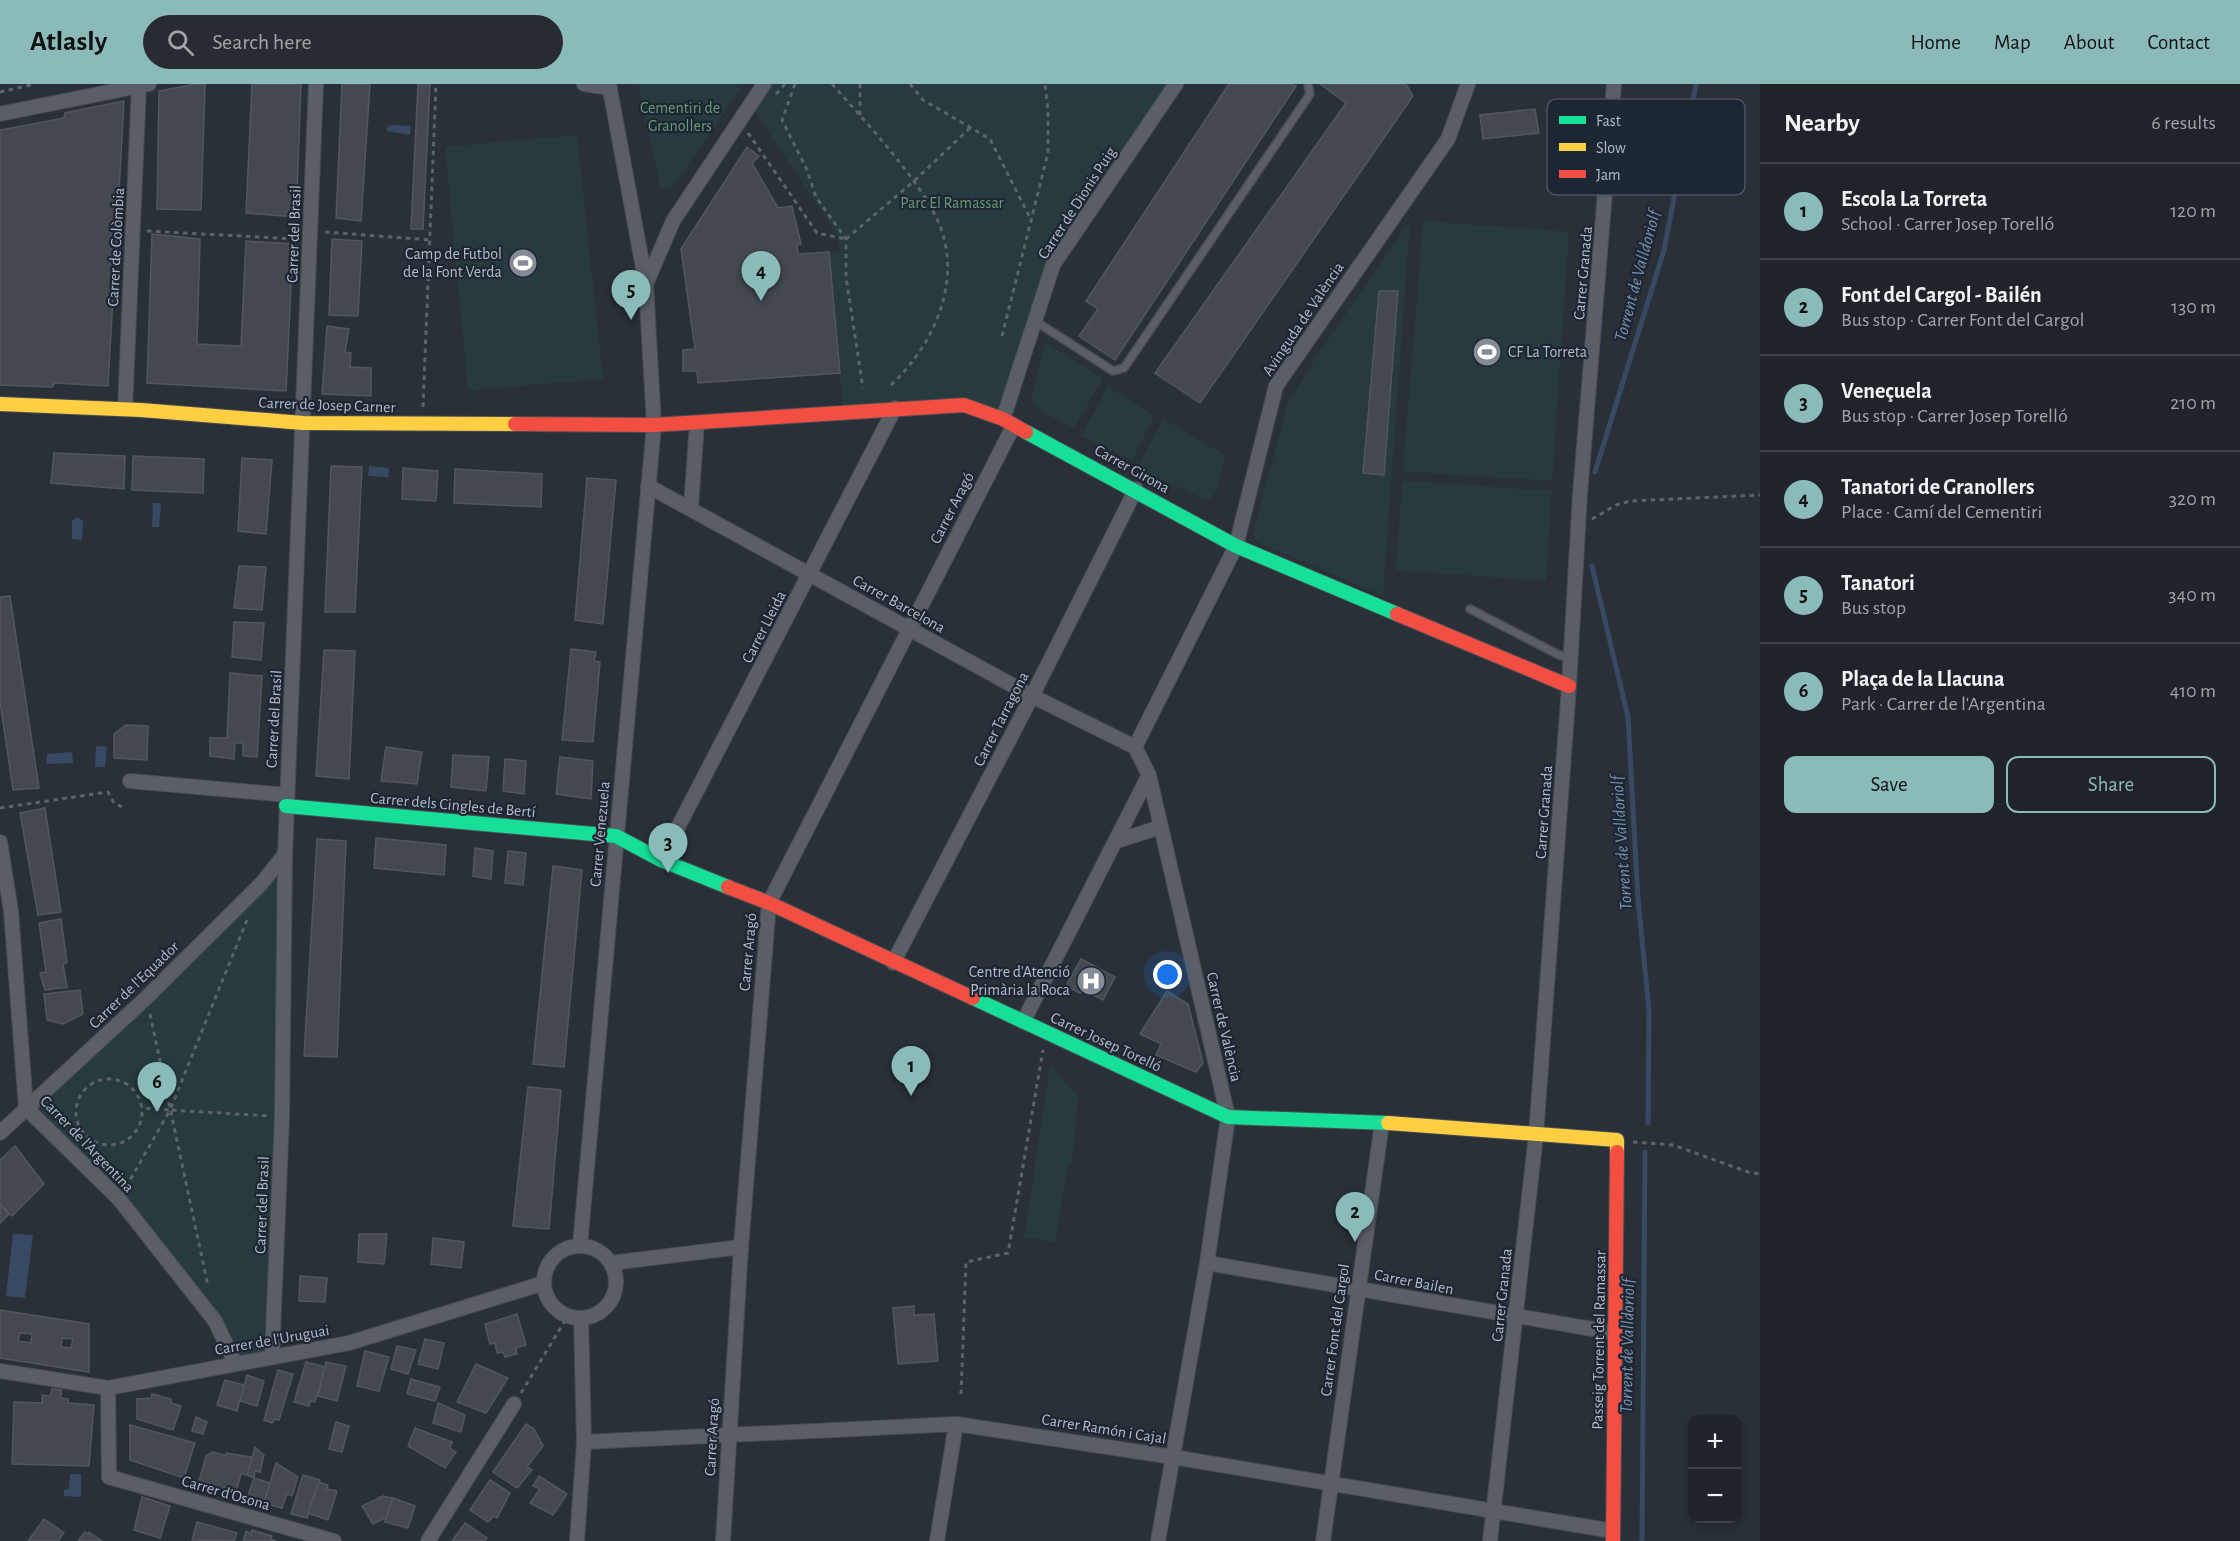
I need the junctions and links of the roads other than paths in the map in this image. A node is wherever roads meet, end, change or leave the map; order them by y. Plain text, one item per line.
1 (316, 84) edge
2 (585, 84) edge
3 (764, 84) edge
4 (1176, 84) edge
5 (1308, 84) edge
6 (1468, 84) edge
7 (1614, 84) edge
8 (144, 85) edge
9 (609, 86) edge
10 (1613, 99) edge
11 (0, 114) edge
12 (1605, 195) edge
13 (646, 284) junction
14 (1035, 321) junction
15 (0, 404) edge
16 (895, 408) junction
17 (125, 409) junction
18 (1009, 422) junction
19 (303, 423) junction
20 (697, 423) junction
21 (654, 425) junction
22 (648, 486) junction
23 (1136, 489) junction
24 (691, 507) junction
25 (1236, 546) junction
26 (810, 573) junction
27 (1470, 609) dead end
28 (908, 628) junction
29 (1571, 657) junction
30 (1569, 686) junction
31 (1032, 696) junction
32 (1135, 747) junction
33 (1149, 775) junction
34 (130, 781) dead end
35 (287, 801) junction
36 (1161, 827) junction
37 (616, 836) junction
38 (1117, 840) junction
39 (0, 842) edge
40 (285, 854) junction
41 (661, 860) junction
42 (769, 903) junction
43 (5, 911) edge
44 (892, 963) junction
45 (1023, 1022) junction
46 (26, 1108) junction
47 (1228, 1117) junction
48 (1382, 1123) junction
49 (0, 1133) edge
50 (1536, 1135) junction
51 (1617, 1140) joint
52 (580, 1245) junction
53 (741, 1247) junction
54 (611, 1263) junction
55 (1207, 1263) junction
56 (544, 1283) junction
57 (1358, 1288) junction
58 (574, 1317) junction
59 (1516, 1318) junction
60 (1616, 1333) junction
61 (272, 1356) junction
62 (235, 1362) junction
63 (0, 1371) edge
64 (108, 1388) junction
65 (514, 1404) road end
66 (956, 1424) junction
67 (729, 1435) junction
68 (584, 1442) junction
69 (1173, 1457) junction
70 (1331, 1484) junction
71 (1493, 1512) junction
72 (1613, 1536) edge
73 (334, 1541) edge
74 (428, 1541) edge
75 (577, 1541) edge
76 (723, 1541) edge
77 (937, 1541) edge
78 (1158, 1541) edge
79 (1323, 1541) edge
80 (1490, 1541) edge

1 - 19 street, Carrer del Brasil
2 - 9 street
3 - 13 street
4 - 14 street, Carrer de Dionis Puig
5 - 14 lane
6 - 25 street, Avinguda de València
7 - 10 street, Carrer Granada
8 - 11 street
8 - 17 street, Carrer de Colòmbia
9 - 13 street, Carrer Venezuela
12 - 29 street, Carrer Granada
13 - 21 street, Carrer Venezuela
14 - 18 street, Carrer de Dionis Puig
15 - 17 street, Carrer de Josep Carner
16 - 18 street, Carrer Girona
16 - 20 street, Carrer Girona
16 - 26 street, Carrer Lleida
17 - 19 street, Carrer de Josep Carner
18 - 23 street, Carrer Girona
18 - 28 street, Carrer Aragó
19 - 21 street, Carrer de Josep Carner
19 - 35 street, Carrer del Brasil
20 - 21 street, Carrer Girona
20 - 24 street
21 - 22 street, Carrer Venezuela
22 - 24 street, Carrer Barcelona
22 - 37 street, Carrer Venezuela
23 - 25 street, Carrer Girona
23 - 31 street, Carrer Tarragona
24 - 26 street, Carrer Barcelona
25 - 30 street, Carrer Girona
25 - 32 street
26 - 28 street, Carrer Barcelona
26 - 41 street, Carrer Lleida
27 - 29 lane
28 - 31 street, Carrer Barcelona
28 - 42 street, Carrer Aragó
29 - 30 street, Carrer Granada
30 - 50 street, Carrer Granada
31 - 32 street, Carrer Barcelona
31 - 44 street, Carrer Tarragona
32 - 33 street, Carrer de València
33 - 36 street, Carrer de València
33 - 38 street
34 - 35 street, Carrer dels Cingles de Bertí
35 - 37 street, Carrer dels Cingles de Bertí
35 - 40 street, Carrer del Brasil
36 - 38 street
36 - 47 street, Carrer de València
37 - 41 street, Carrer Josep Torelló
37 - 52 street, Carrer Venezuela
38 - 45 street
39 - 43 street, Carrer de l'Argentina
40 - 46 street, Carrer de l'Equador
40 - 61 street, Carrer del Brasil
41 - 42 street, Carrer Josep Torelló
42 - 44 street, Carrer Josep Torelló
42 - 53 street, Carrer Aragó
43 - 46 street, Carrer de l'Argentina
44 - 45 street, Carrer Josep Torelló
45 - 47 street, Carrer Josep Torelló
46 - 49 street, Carrer de l'Equador
46 - 62 street, Carrer de l'Argentina
47 - 48 street, Carrer Josep Torelló
47 - 55 street, Carrer de València
48 - 50 street, Carrer Josep Torelló
48 - 57 street, Carrer Font del Cargol
50 - 51 street, Carrer Josep Torelló
50 - 59 street, Carrer Granada
51 - 60 street, Passeig Torrent del Ramassar
52 - 54 street
52 - 56 street
53 - 54 street
53 - 67 street, Carrer Aragó
54 - 58 street
55 - 57 street, Carrer Bailen
55 - 69 street, Carrer de València
56 - 58 street
56 - 61 street, Carrer de l'Uruguai
57 - 59 street, Carrer Bailen
57 - 70 street, Carrer Font del Cargol
58 - 68 street
59 - 60 street, Carrer Bailen
59 - 71 street, Carrer Granada
60 - 72 street, Passeig Torrent del Ramassar
61 - 62 street, Carrer de l'Uruguai
62 - 64 street, Carrer de l'Uruguai
63 - 64 street, Carrer de l'Uruguai
64 - 73 street, Carrer d'Osona
65 - 74 street
66 - 67 street, Carrer Ramón i Cajal
66 - 69 street, Carrer Ramón i Cajal
66 - 77 street
67 - 68 street, Carrer Ramón i Cajal
67 - 76 street, Carrer Aragó
68 - 75 street
69 - 70 street, Carrer Ramón i Cajal
69 - 78 street, Carrer de València
70 - 71 street, Carrer Ramón i Cajal
70 - 79 street, Carrer Font del Cargol
71 - 72 street, Carrer Ramón i Cajal
71 - 80 street, Carrer Granada

